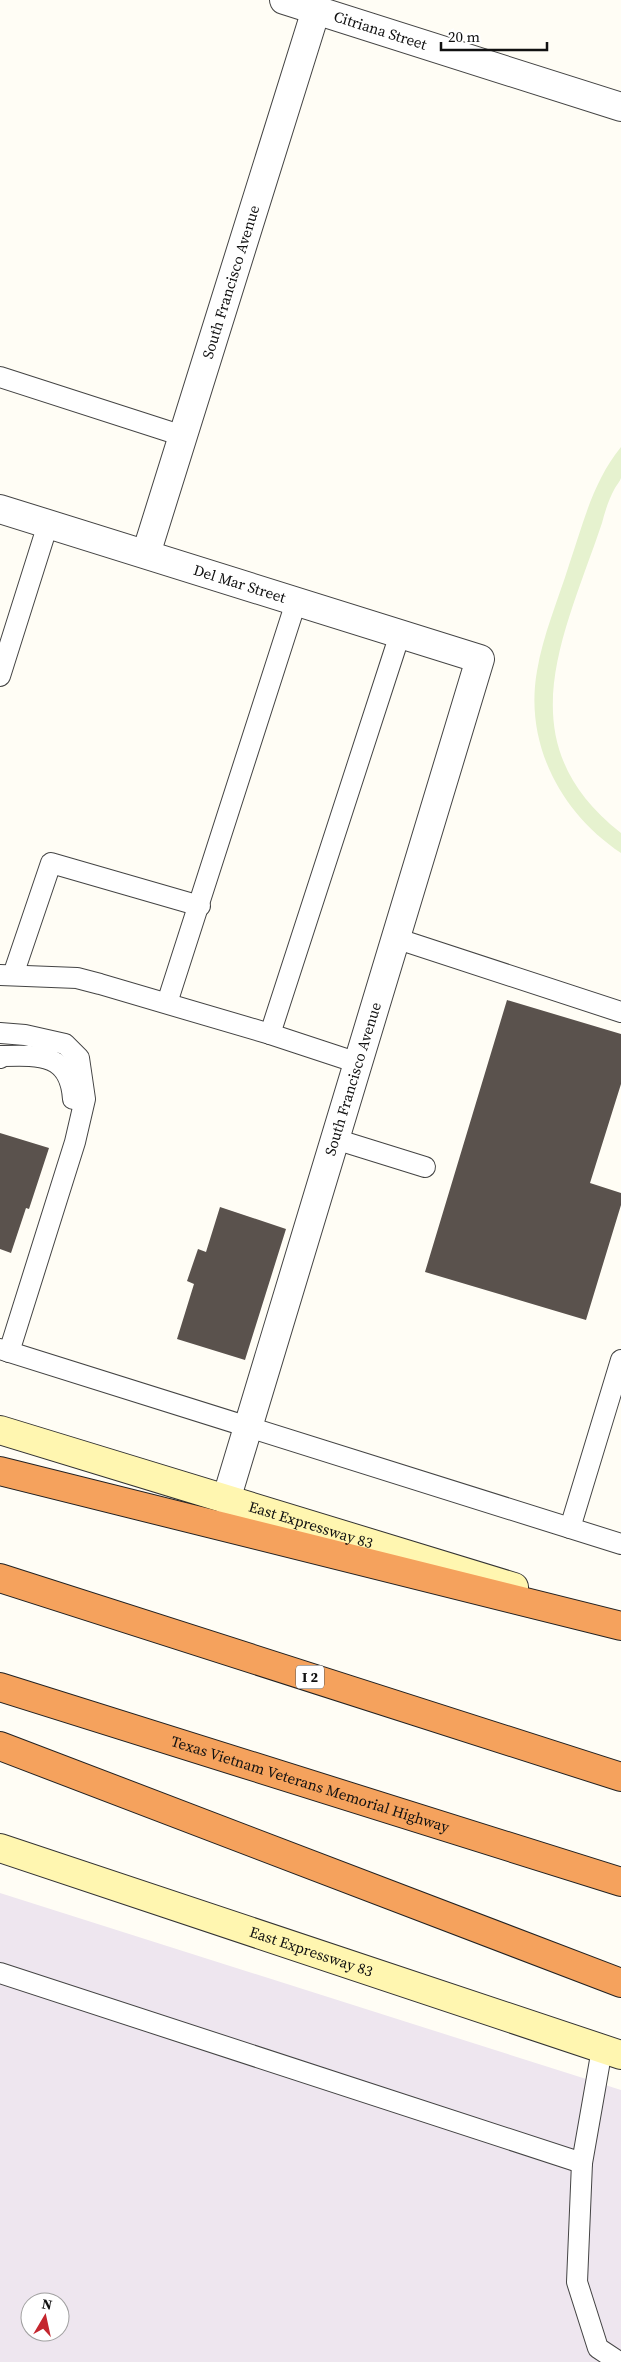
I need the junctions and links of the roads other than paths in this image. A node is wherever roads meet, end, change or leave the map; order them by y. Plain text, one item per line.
1 (284, 0) edge
2 (316, 10) junction
3 (621, 107) edge
4 (0, 377) edge
5 (183, 436) junction
6 (0, 509) edge
7 (48, 524) junction
8 (146, 554) junction
9 (296, 602) junction
10 (400, 634) junction
11 (480, 659) joint
12 (0, 676) edge
13 (200, 906) junction
14 (395, 938) junction
15 (7, 975) edge
16 (168, 1003) junction
17 (621, 1012) edge
18 (0, 1033) edge
19 (270, 1034) junction
20 (0, 1058) edge
21 (358, 1063) junction
22 (335, 1139) junction
23 (425, 1167) dead end
24 (42, 1242) junction
25 (4, 1350) edge
26 (621, 1360) edge
27 (248, 1428) junction
28 (0, 1430) edge
29 (0, 1471) edge
30 (226, 1500) junction
31 (570, 1528) junction
32 (621, 1544) edge
33 (0, 1578) edge
34 (621, 1619) edge
35 (621, 1626) edge
36 (0, 1687) edge
37 (0, 1746) edge
38 (621, 1777) edge
39 (0, 1848) edge
40 (621, 1882) edge
41 (0, 1973) edge
42 (621, 1983) edge
43 (612, 2052) edge
44 (582, 2163) junction
45 (619, 2362) edge

1 - 2 street, Citriana Street
2 - 3 street, Citriana Street
2 - 5 street, South Francisco Avenue
4 - 5 lane
5 - 8 street, South Francisco Avenue
6 - 7 street, Del Mar Street
7 - 8 street, Del Mar Street
7 - 12 lane
8 - 9 street, Del Mar Street
9 - 10 street, Del Mar Street
9 - 13 lane
10 - 11 street, Del Mar Street
10 - 19 lane
11 - 14 street, South Francisco Avenue
13 - 15 lane
13 - 16 lane
14 - 17 lane
14 - 21 street, South Francisco Avenue
15 - 16 lane
16 - 19 lane
18 - 24 lane
19 - 21 lane
20 - 24 lane
21 - 22 street, South Francisco Avenue
22 - 23 lane
22 - 27 street, South Francisco Avenue
24 - 25 lane
25 - 27 lane
26 - 31 lane
27 - 30 street, South Francisco Avenue
27 - 31 lane
28 - 30 main road, East Expressway 83
29 - 35 highway
30 - 34 main road, East Expressway 83
31 - 32 lane
33 - 38 highway, I 2
36 - 40 highway, Texas Vietnam Veterans Memorial Highway
37 - 42 highway
39 - 43 main road, East Expressway 83
41 - 44 lane
43 - 44 lane
44 - 45 lane

